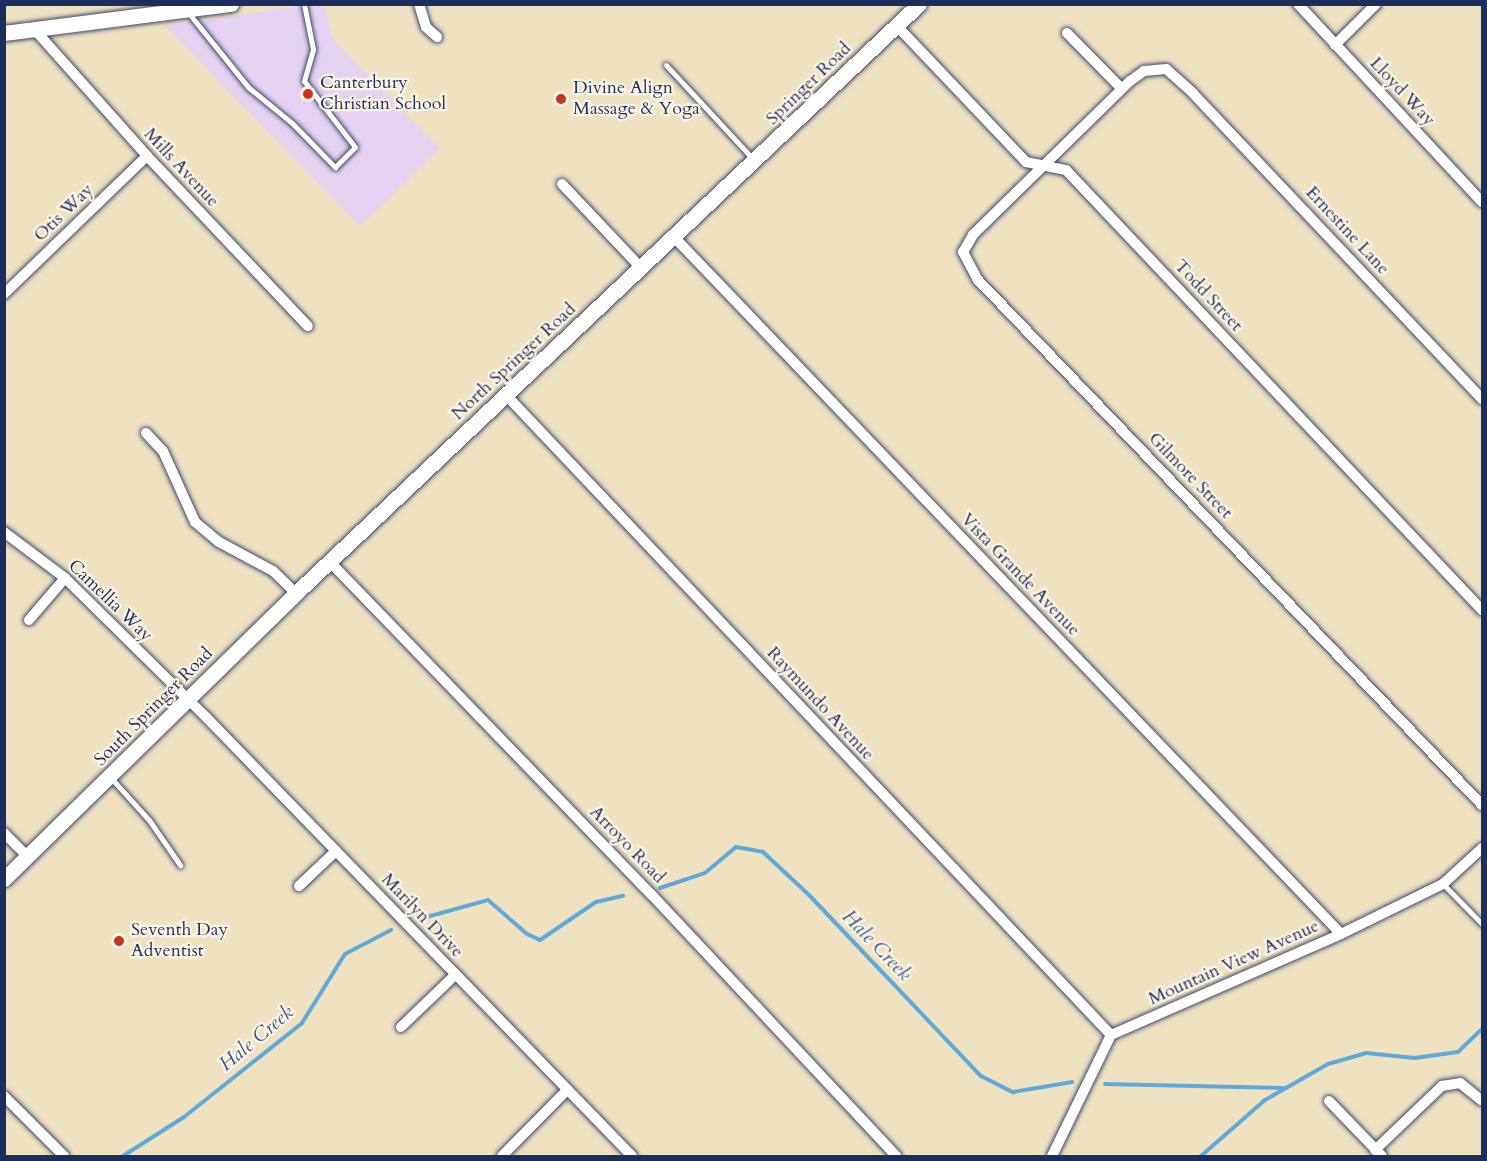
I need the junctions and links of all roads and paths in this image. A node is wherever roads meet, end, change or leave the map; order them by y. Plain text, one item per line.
1 (231, 4) edge
2 (304, 4) edge
3 (419, 4) edge
4 (1298, 4) edge
5 (1376, 4) edge
6 (918, 5) edge
7 (186, 10) junction
8 (897, 26) junction
9 (34, 29) junction
10 (4, 33) edge
11 (1067, 33) dead end
12 (436, 38) dead end
13 (1335, 45) junction
14 (666, 65) dead end
15 (1122, 89) junction
16 (147, 156) junction
17 (755, 162) junction
18 (1044, 165) junction
19 (562, 184) dead end
20 (725, 190) joint
21 (1482, 202) edge
22 (675, 238) junction
23 (642, 269) junction
24 (4, 294) edge
25 (308, 326) dead end
26 (506, 395) junction
27 (1482, 399) edge
28 (146, 433) dead end
29 (4, 532) edge
30 (330, 562) junction
31 (65, 578) junction
32 (296, 593) junction
33 (1482, 610) edge
34 (29, 620) dead end
35 (188, 700) junction
36 (111, 778) junction
37 (1482, 805) edge
38 (4, 833) edge
39 (1482, 848) edge
40 (336, 850) junction
41 (28, 857) junction
42 (180, 865) dead end
43 (4, 879) edge
44 (1443, 884) junction
45 (299, 886) dead end
46 (1482, 924) edge
47 (1341, 934) junction
48 (456, 974) junction
49 (401, 1027) dead end
50 (1111, 1035) junction
51 (567, 1090) junction
52 (4, 1096) edge
53 (1329, 1101) dead end
54 (1482, 1101) edge
55 (1379, 1153) edge
56 (64, 1156) edge
57 (502, 1156) edge
58 (632, 1156) edge
59 (896, 1156) edge
60 (1052, 1156) edge

1 - 7 street
2 - 7 lane
3 - 12 street
4 - 13 street, Lloyd Way
5 - 13 street
6 - 8 street, Springer Road
7 - 9 street
8 - 17 street, Springer Road
8 - 18 street, Todd Street
9 - 10 street
9 - 16 street, Mills Avenue
11 - 15 street
13 - 21 street, Lloyd Way
14 - 17 lane
15 - 18 street, Ernestine Lane
15 - 27 street, Ernestine Lane
16 - 24 street, Otis Way
16 - 25 street, Mills Avenue
17 - 20 street, Springer Road
18 - 33 street, Todd Street
18 - 37 street, Gilmore Street
19 - 23 street
20 - 22 street, North Springer Road
22 - 23 street, North Springer Road
22 - 47 street, Vista Grande Avenue
23 - 26 street, North Springer Road
26 - 30 street, North Springer Road
26 - 50 street, Raymundo Avenue
28 - 32 street
29 - 31 street, Camellia Way
30 - 32 street, South Springer Road
30 - 59 street, Arroyo Road
31 - 34 street
31 - 35 street, Camellia Way
32 - 35 street, South Springer Road
35 - 36 street, South Springer Road
35 - 40 street, Marilyn Drive
36 - 41 street, South Springer Road
36 - 42 lane
38 - 41 street
39 - 44 street, Mountain View Avenue
40 - 45 street
40 - 48 street, Marilyn Drive
41 - 43 street, South Springer Road
44 - 46 lane
44 - 47 street, Mountain View Avenue
47 - 50 street, Mountain View Avenue
48 - 49 street
48 - 51 street, Marilyn Drive
50 - 60 street
51 - 57 street
51 - 58 street, Marilyn Drive
52 - 56 street
53 - 55 street
54 - 55 street

